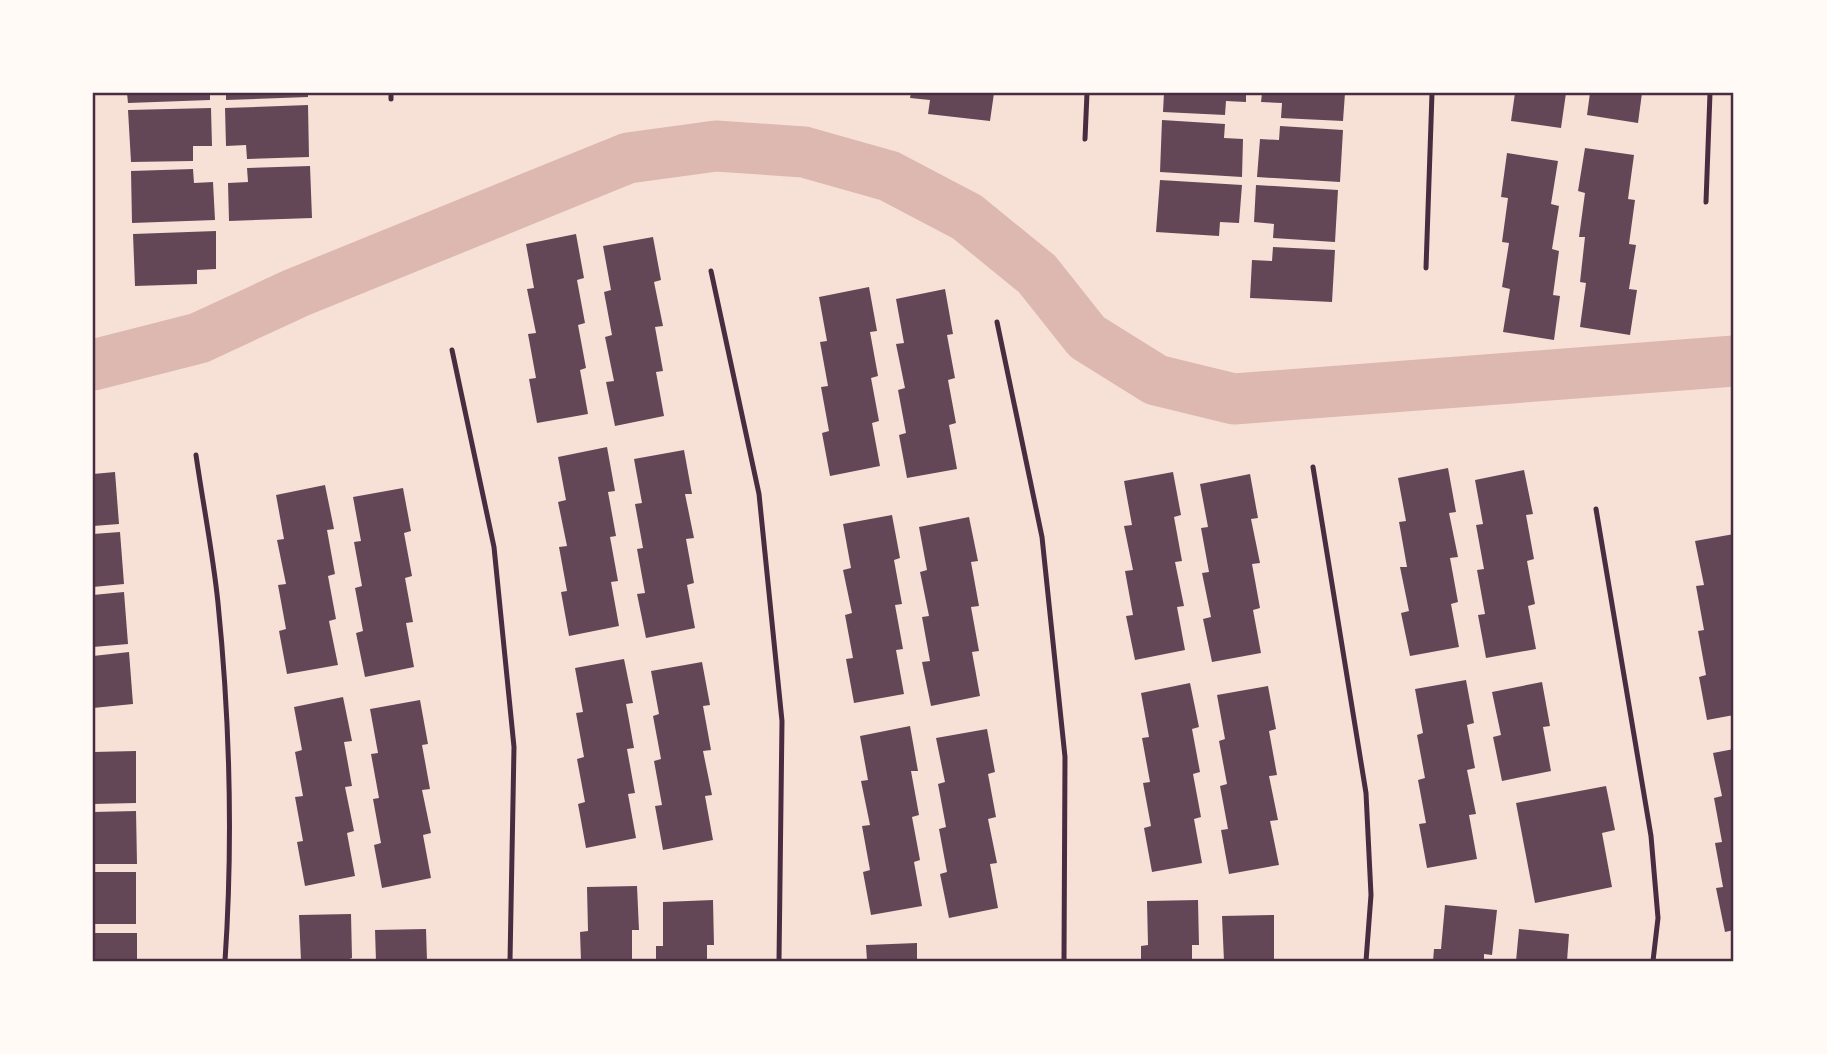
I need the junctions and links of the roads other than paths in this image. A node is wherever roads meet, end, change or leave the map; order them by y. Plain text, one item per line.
1 (1087, 93) edge
2 (1432, 93) edge
3 (1710, 93) edge
4 (1085, 139) dead end
5 (1706, 202) dead end
6 (1426, 268) dead end
7 (711, 271) dead end
8 (997, 322) dead end
9 (452, 350) dead end
10 (196, 455) dead end
11 (1313, 467) dead end
12 (1596, 509) dead end
13 (225, 961) edge
14 (510, 961) edge
15 (779, 961) edge
16 (1064, 961) edge
17 (1366, 961) edge
18 (1653, 961) edge

1 - 4 lane
2 - 6 lane
3 - 5 lane
7 - 15 lane
8 - 16 lane
9 - 14 lane
10 - 13 lane
11 - 17 lane
12 - 18 lane

